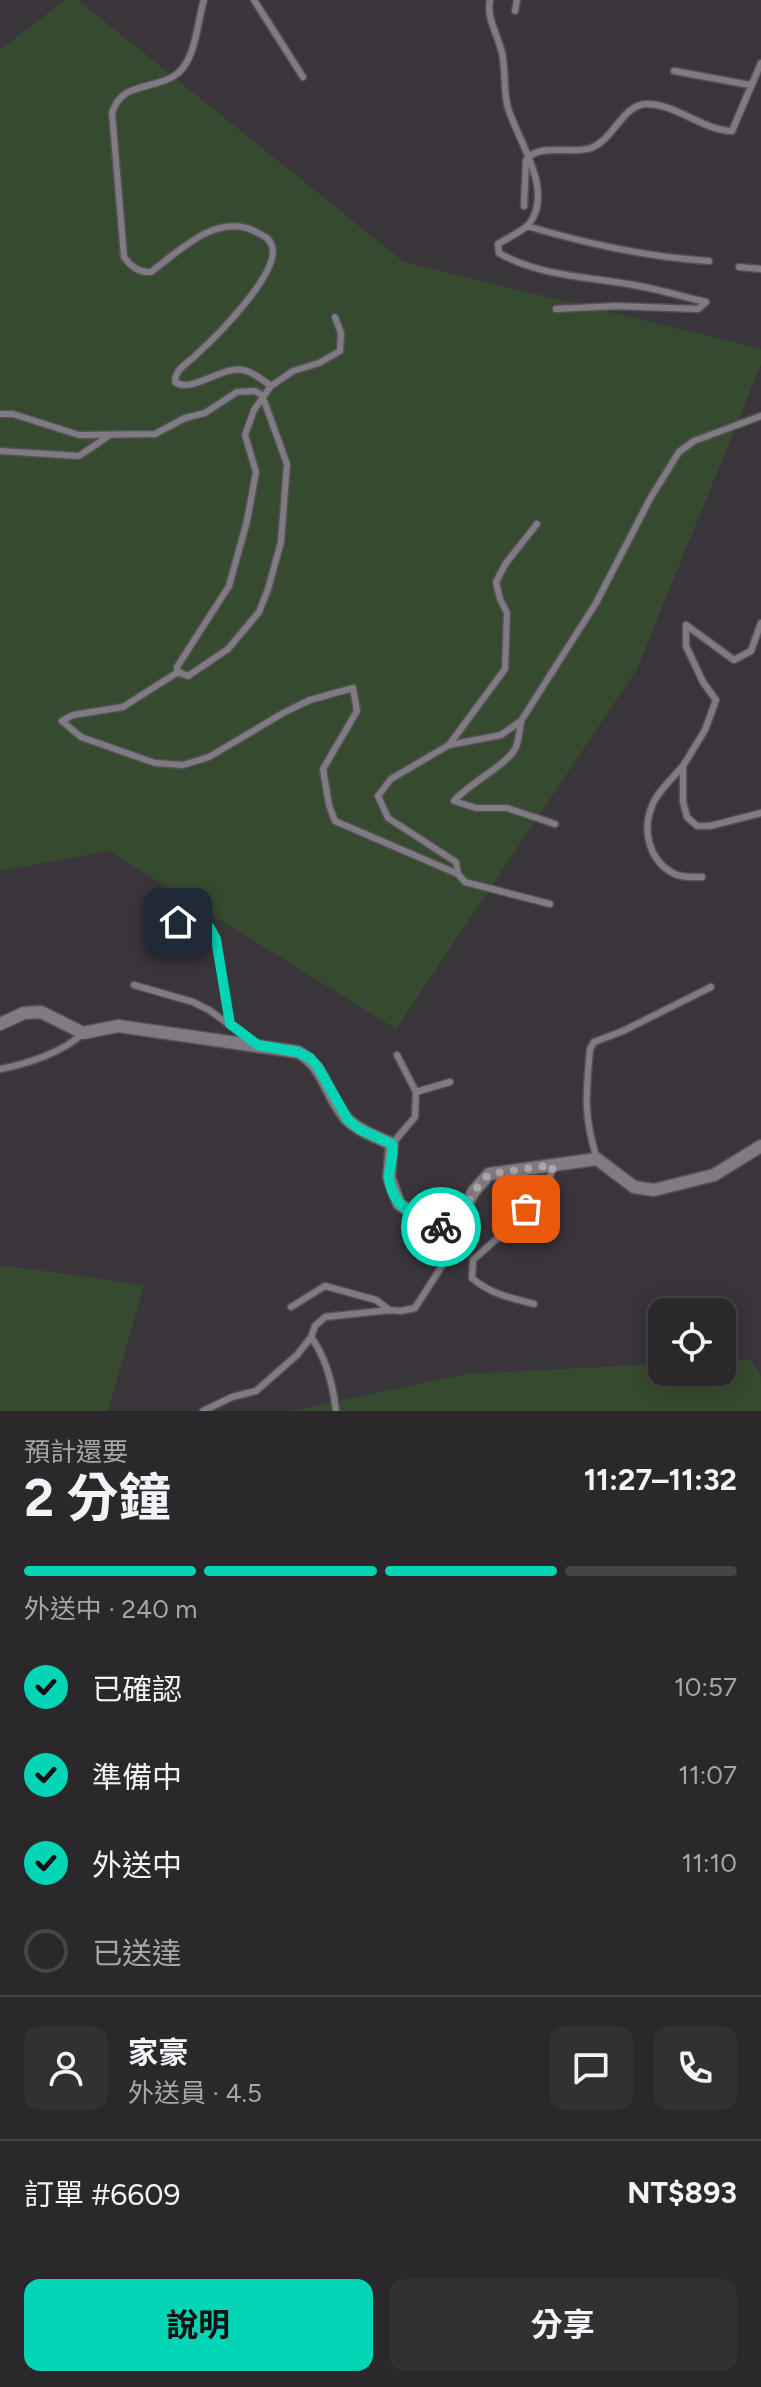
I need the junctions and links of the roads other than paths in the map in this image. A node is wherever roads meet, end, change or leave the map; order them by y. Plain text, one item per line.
1 (204, 0) edge
2 (254, 0) edge
3 (490, 0) edge
4 (517, 0) edge
5 (515, 11) dead end
6 (761, 63) edge
7 (674, 71) dead end
8 (303, 77) dead end
9 (750, 85) junction
10 (529, 155) junction
11 (524, 206) dead end
12 (527, 226) junction
13 (709, 261) dead end
14 (739, 267) dead end
15 (761, 269) edge
16 (556, 309) dead end
17 (335, 317) dead end
18 (271, 386) junction
19 (262, 395) junction
20 (0, 414) edge
21 (761, 416) edge
22 (110, 435) junction
23 (0, 451) edge
24 (537, 524) dead end
25 (761, 623) edge
26 (178, 672) junction
27 (521, 721) junction
28 (449, 745) junction
29 (683, 766) junction
30 (761, 813) edge
31 (555, 824) dead end
32 (458, 874) junction
33 (702, 877) dead end
34 (550, 904) dead end
35 (178, 922) dead end
36 (134, 985) dead end
37 (711, 987) dead end
38 (0, 1024) edge
39 (230, 1024) junction
40 (83, 1033) junction
41 (258, 1045) junction
42 (397, 1055) dead end
43 (0, 1069) edge
44 (450, 1082) dead end
45 (416, 1092) junction
46 (392, 1144) junction
47 (761, 1146) edge
48 (597, 1159) junction
49 (553, 1165) junction
50 (456, 1224) junction
51 (534, 1304) dead end
52 (291, 1307) dead end
53 (389, 1310) junction
54 (311, 1337) junction
55 (203, 1411) edge
56 (336, 1411) edge

1 - 18 lane
2 - 8 lane
3 - 10 lane
4 - 5 lane
6 - 9 lane
7 - 9 lane
9 - 10 lane
10 - 11 lane
10 - 12 lane
12 - 13 lane
12 - 16 lane
14 - 15 lane
17 - 18 lane
18 - 19 lane
19 - 22 lane
19 - 26 lane
19 - 26 lane
20 - 22 lane
21 - 27 lane
22 - 23 lane
24 - 28 lane
25 - 29 lane
26 - 32 lane
27 - 28 lane
27 - 31 lane
28 - 32 lane
29 - 30 lane
29 - 33 lane
32 - 34 lane
35 - 39 lane
36 - 39 lane
37 - 48 lane
38 - 40 street
39 - 41 lane
40 - 41 street
40 - 43 lane
41 - 46 street
42 - 45 lane
44 - 45 lane
45 - 46 lane
46 - 50 street
47 - 48 street
48 - 49 street
49 - 50 street
49 - 51 lane
50 - 53 lane
52 - 53 lane
53 - 54 lane
54 - 55 lane
54 - 56 lane

